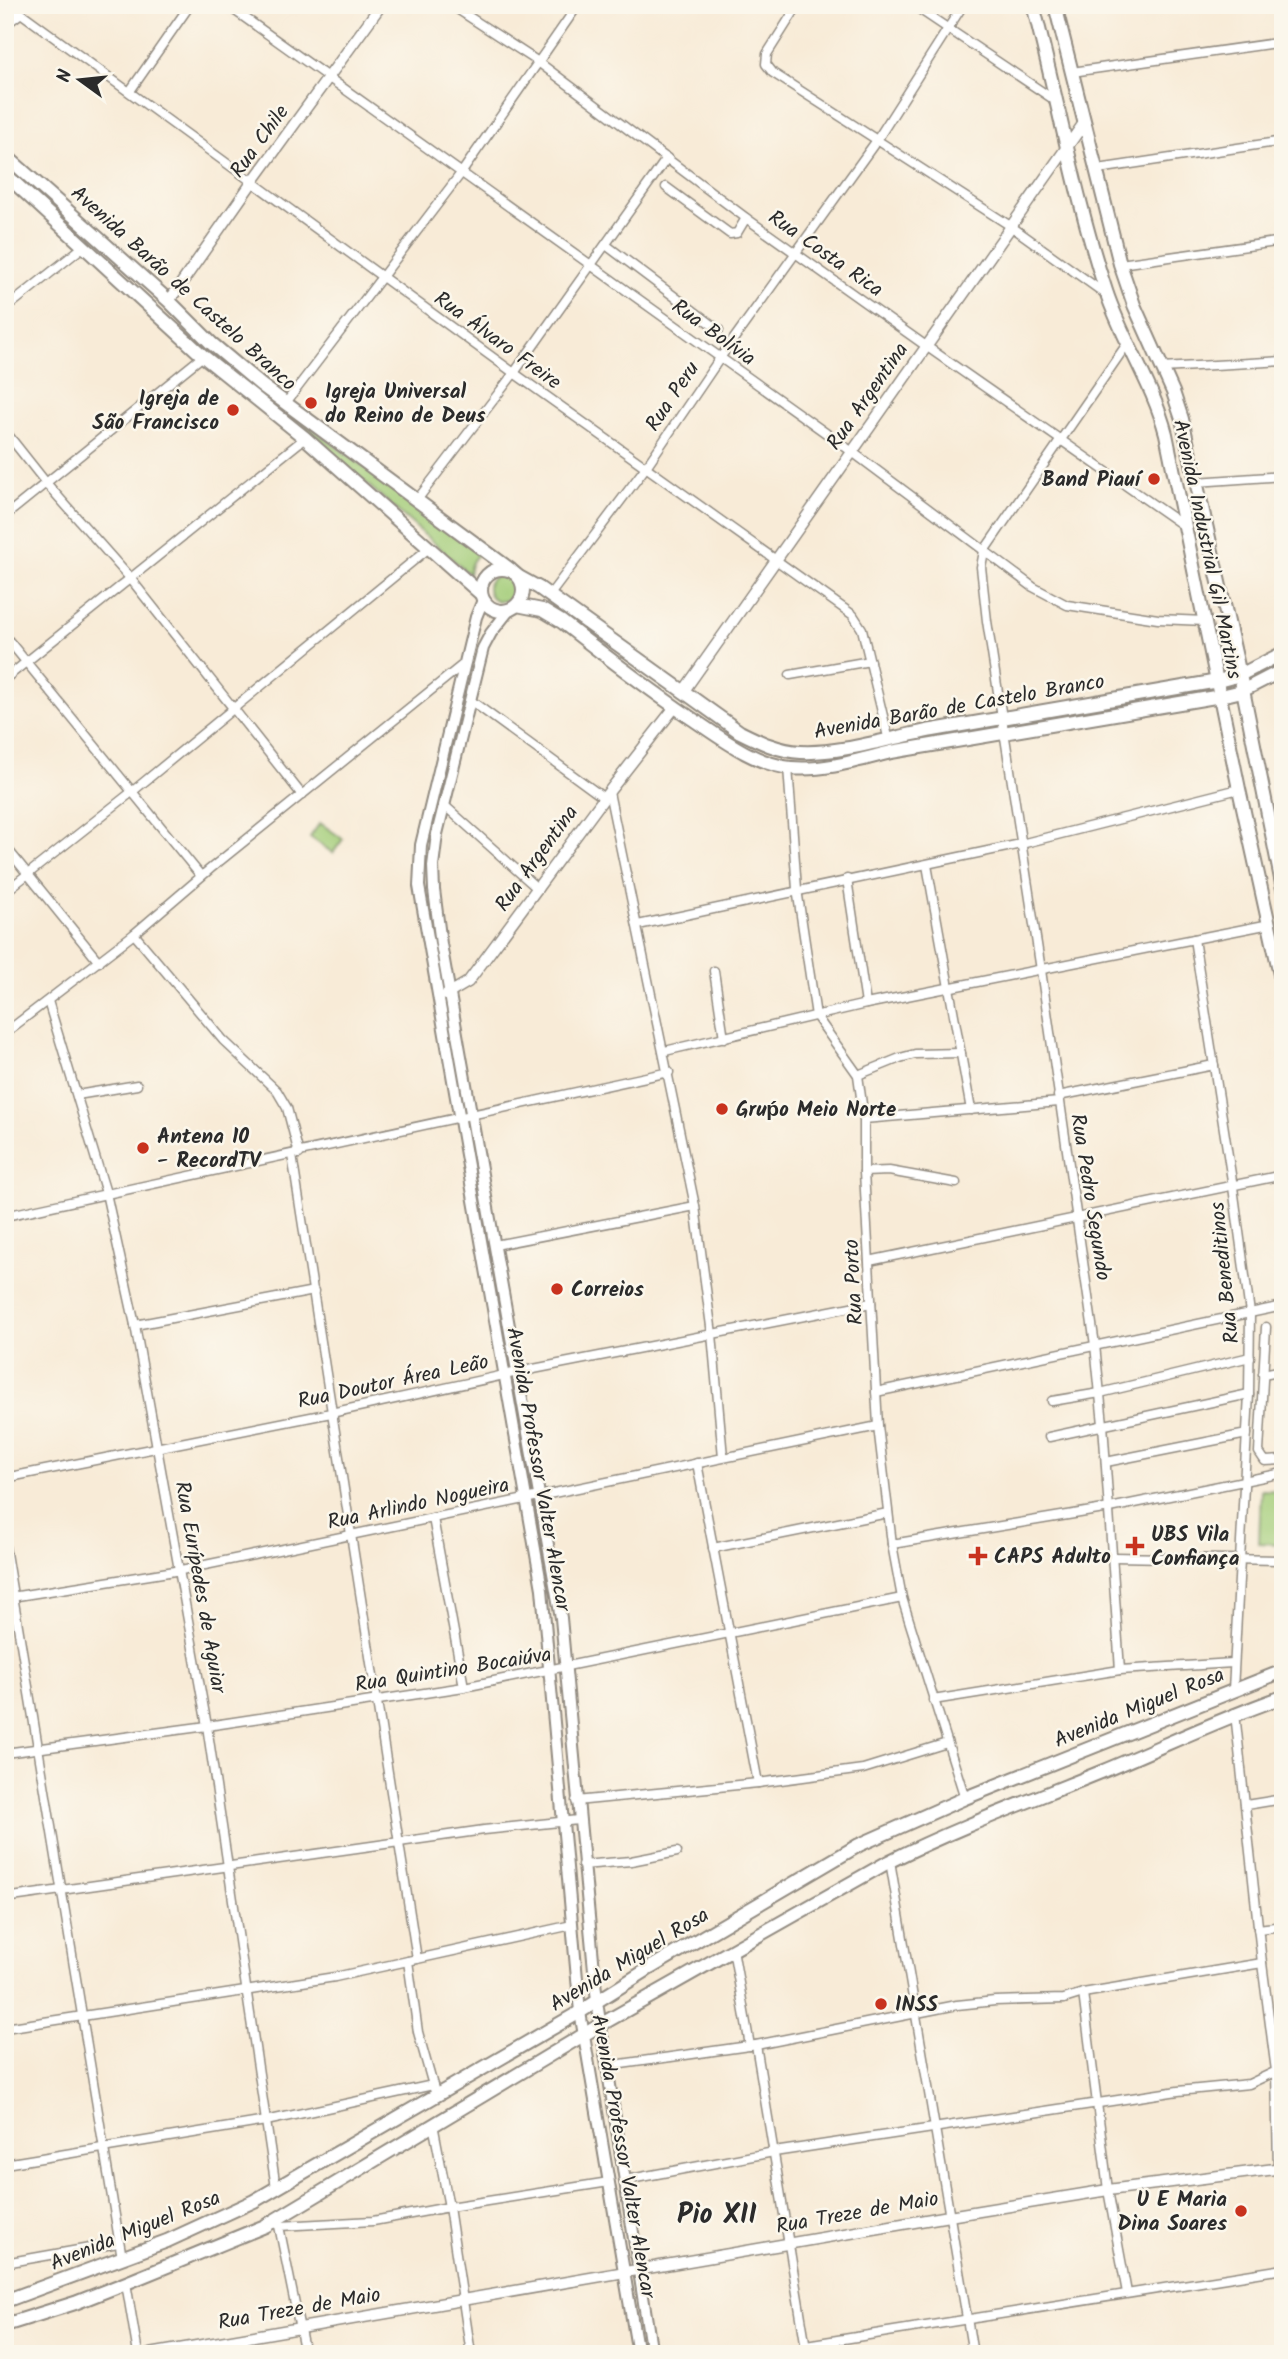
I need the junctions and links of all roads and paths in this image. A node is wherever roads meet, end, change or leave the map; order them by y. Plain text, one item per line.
1 (10, 5) edge
2 (190, 5) edge
3 (227, 5) edge
4 (381, 5) edge
5 (451, 5) edge
6 (578, 5) edge
7 (797, 5) edge
8 (913, 5) edge
9 (963, 5) edge
10 (1033, 5) edge
11 (1055, 5) edge
12 (20, 13) junction
13 (5, 25) edge
14 (948, 28) junction
15 (1283, 42) edge
16 (537, 61) junction
17 (1072, 72) junction
18 (330, 77) junction
19 (130, 91) junction
20 (1058, 103) junction
21 (1084, 123) junction
22 (877, 140) junction
23 (1283, 141) edge
24 (1067, 147) junction
25 (5, 155) edge
26 (667, 158) junction
27 (1098, 169) junction
28 (462, 172) junction
29 (5, 174) edge
30 (253, 181) junction
31 (666, 187) dead end
32 (747, 218) junction
33 (1012, 227) junction
34 (1283, 241) edge
35 (606, 245) junction
36 (84, 247) junction
37 (796, 252) junction
38 (1120, 264) junction
39 (591, 265) junction
40 (382, 277) junction
41 (1108, 295) junction
42 (169, 301) junction
43 (5, 309) edge
44 (719, 330) dead end
45 (1127, 344) junction
46 (926, 346) junction
47 (203, 356) junction
48 (719, 358) junction
49 (1283, 361) edge
50 (1163, 368) junction
51 (514, 373) junction
52 (285, 404) junction
53 (5, 431) edge
54 (305, 438) junction
55 (1060, 438) junction
56 (851, 452) junction
57 (646, 467) junction
58 (1283, 475) edge
59 (1196, 482) junction
60 (47, 484) junction
61 (417, 500) junction
62 (5, 516) edge
63 (1184, 526) junction
64 (429, 548) junction
65 (984, 551) junction
66 (774, 560) junction
67 (515, 573) junction
68 (130, 578) junction
69 (549, 596) junction
70 (482, 597) junction
71 (514, 607) junction
72 (1205, 621) junction
73 (5, 636) edge
74 (1283, 653) edge
75 (870, 661) junction
76 (26, 662) junction
77 (466, 662) junction
78 (1283, 670) edge
79 (790, 675) dead end
80 (1240, 675) junction
81 (5, 679) edge
82 (1218, 681) junction
83 (1242, 691) junction
84 (682, 692) junction
85 (1220, 696) junction
86 (470, 700) junction
87 (675, 707) junction
88 (234, 708) junction
89 (1001, 718) junction
90 (1004, 732) junction
91 (888, 738) junction
92 (891, 752) junction
93 (788, 767) junction
94 (1239, 789) junction
95 (132, 790) junction
96 (302, 795) junction
97 (606, 795) junction
98 (444, 804) junction
99 (1021, 844) junction
100 (5, 846) edge
101 (927, 864) junction
102 (28, 875) junction
103 (201, 876) junction
104 (847, 879) junction
105 (538, 889) junction
106 (1283, 889) edge
107 (797, 890) junction
108 (5, 891) edge
109 (1270, 924) junction
110 (638, 925) junction
111 (134, 934) junction
112 (1194, 939) junction
113 (99, 962) junction
114 (1041, 970) junction
115 (714, 971) dead end
116 (950, 988) junction
117 (1283, 988) edge
118 (450, 994) junction
119 (438, 997) junction
120 (48, 1001) junction
121 (866, 1004) junction
122 (816, 1016) junction
123 (449, 1024) junction
124 (5, 1033) edge
125 (723, 1038) junction
126 (665, 1051) junction
127 (961, 1053) junction
128 (1214, 1065) junction
129 (669, 1072) junction
130 (858, 1075) junction
131 (137, 1085) dead end
132 (77, 1095) junction
133 (1058, 1099) junction
134 (971, 1110) junction
135 (472, 1114) junction
136 (458, 1118) junction
137 (864, 1119) junction
138 (295, 1155) junction
139 (864, 1172) junction
140 (1283, 1175) edge
141 (956, 1183) dead end
142 (1233, 1187) junction
143 (106, 1193) junction
144 (695, 1206) junction
145 (5, 1216) edge
146 (1077, 1218) junction
147 (495, 1245) junction
148 (870, 1261) junction
149 (314, 1291) junction
150 (871, 1303) junction
151 (1283, 1306) edge
152 (1250, 1313) junction
153 (135, 1325) junction
154 (1266, 1327) dead end
155 (712, 1334) junction
156 (1095, 1345) junction
157 (1250, 1357) junction
158 (1283, 1370) edge
159 (518, 1372) junction
160 (1263, 1374) junction
161 (505, 1375) junction
162 (876, 1392) junction
163 (1100, 1393) junction
164 (1249, 1394) junction
165 (1052, 1401) dead end
166 (331, 1413) junction
167 (1103, 1424) junction
168 (878, 1426) junction
169 (1247, 1434) junction
170 (1049, 1437) dead end
171 (158, 1448) junction
172 (723, 1457) junction
173 (1283, 1460) edge
174 (1106, 1462) junction
175 (697, 1463) junction
176 (1283, 1473) edge
177 (5, 1478) edge
178 (1243, 1479) junction
179 (540, 1496) junction
180 (525, 1499) junction
181 (1110, 1507) junction
182 (888, 1513) junction
183 (433, 1518) junction
184 (349, 1536) junction
185 (891, 1544) junction
186 (5, 1547) edge
187 (713, 1548) junction
188 (1113, 1557) junction
189 (1239, 1558) junction
190 (1283, 1560) edge
191 (181, 1570) junction
192 (9, 1597) edge
193 (902, 1598) junction
194 (728, 1632) junction
195 (1233, 1663) junction
196 (565, 1668) junction
197 (1121, 1670) junction
198 (551, 1671) junction
199 (1283, 1671) edge
200 (464, 1687) junction
201 (1233, 1690) junction
202 (1283, 1697) edge
203 (377, 1699) junction
204 (933, 1700) junction
205 (1235, 1713) junction
206 (207, 1726) junction
207 (947, 1743) junction
208 (38, 1748) junction
209 (5, 1753) edge
210 (758, 1783) junction
211 (965, 1798) junction
212 (1283, 1799) edge
213 (576, 1801) junction
214 (1246, 1805) junction
215 (578, 1820) junction
216 (564, 1821) junction
217 (399, 1843) junction
218 (677, 1852) dead end
219 (890, 1861) junction
220 (582, 1866) junction
221 (230, 1867) junction
222 (61, 1890) junction
223 (5, 1898) edge
224 (572, 1925) junction
225 (1283, 1926) edge
226 (1258, 1929) junction
227 (733, 1949) junction
228 (413, 1960) junction
229 (1262, 1963) junction
230 (248, 1990) junction
231 (1083, 1993) junction
232 (597, 2002) junction
233 (580, 2012) junction
234 (916, 2014) junction
235 (81, 2016) junction
236 (600, 2025) junction
237 (5, 2028) edge
238 (584, 2035) junction
239 (753, 2046) junction
240 (607, 2066) junction
241 (1279, 2070) edge
242 (435, 2090) junction
243 (1096, 2104) junction
244 (266, 2121) junction
245 (433, 2124) junction
246 (934, 2129) junction
247 (103, 2148) junction
248 (774, 2152) junction
249 (5, 2164) edge
250 (1280, 2168) edge
251 (625, 2180) junction
252 (609, 2182) junction
253 (276, 2188) junction
254 (1108, 2190) junction
255 (1283, 2201) edge
256 (449, 2207) junction
257 (949, 2216) junction
258 (279, 2222) junction
259 (789, 2242) junction
260 (118, 2243) junction
261 (122, 2258) junction
262 (5, 2263) edge
263 (640, 2269) junction
264 (1283, 2269) edge
265 (625, 2272) junction
266 (127, 2283) junction
267 (1127, 2293) junction
268 (464, 2299) junction
269 (5, 2301) edge
270 (967, 2320) junction
271 (5, 2325) edge
272 (301, 2327) junction
273 (805, 2351) edge
274 (138, 2354) edge
275 (150, 2354) edge
276 (305, 2354) edge
277 (471, 2354) edge
278 (638, 2354) edge
279 (652, 2354) edge
280 (973, 2354) edge

1 - 12 street, Rua Álvaro Freire
2 - 19 street
3 - 18 street, Rua Bolívia
4 - 18 street, Rua Chile
5 - 16 street, Rua Costa Rica
6 - 16 street
7 - 22 street
8 - 14 street
9 - 14 street, Rua Peru
10 - 20 main road, Avenida Industrial Gil Martins
11 - 17 main road, Avenida Industrial Gil Martins
12 - 13 street
12 - 19 street, Rua Álvaro Freire
14 - 20 street
14 - 22 street, Rua Peru
15 - 17 street
16 - 26 street, Rua Costa Rica
16 - 28 street
17 - 21 main road, Avenida Industrial Gil Martins
18 - 28 street, Rua Bolívia
18 - 30 street, Rua Chile
19 - 30 street, Rua Álvaro Freire
20 - 24 main road, Avenida Industrial Gil Martins
21 - 24 street, Rua Argentina
21 - 27 main road, Avenida Industrial Gil Martins
22 - 33 street
22 - 37 street, Rua Peru
23 - 27 street
24 - 33 street, Rua Argentina
24 - 41 main road, Avenida Industrial Gil Martins
25 - 42 main road, Avenida Barão de Castelo Branco
26 - 32 street, Rua Costa Rica
26 - 35 street
27 - 38 main road, Avenida Industrial Gil Martins
28 - 39 street, Rua Bolívia
28 - 40 street
29 - 36 main road, Avenida Barão de Castelo Branco
30 - 40 street, Rua Álvaro Freire
30 - 42 street, Rua Chile
31 - 32 street
32 - 37 street, Rua Costa Rica
33 - 41 street
33 - 46 street, Rua Argentina
34 - 38 street
35 - 39 street
35 - 44 street
36 - 43 street
36 - 47 main road, Avenida Barão de Castelo Branco
37 - 46 street, Rua Costa Rica
37 - 48 street, Rua Peru
38 - 50 main road, Avenida Industrial Gil Martins
39 - 48 street, Rua Bolívia
39 - 51 street
40 - 51 street, Rua Álvaro Freire
40 - 52 street
41 - 45 main road, Avenida Industrial Gil Martins
42 - 52 main road, Avenida Barão de Castelo Branco
45 - 55 street
45 - 63 main road, Avenida Industrial Gil Martins
46 - 55 street, Rua Costa Rica
46 - 56 street, Rua Argentina
47 - 54 main road, Avenida Barão de Castelo Branco
47 - 60 street
48 - 56 street, Rua Bolívia
48 - 57 street, Rua Peru
49 - 50 street
50 - 59 main road, Avenida Industrial Gil Martins
51 - 57 street, Rua Álvaro Freire
51 - 61 street
52 - 61 main road, Avenida Barão de Castelo Branco
53 - 60 street
54 - 64 main road, Avenida Barão de Castelo Branco
54 - 68 street
55 - 63 street, Rua Costa Rica
55 - 65 street
56 - 65 street, Rua Bolívia
56 - 66 street, Rua Argentina
57 - 66 street, Rua Álvaro Freire
57 - 69 street, Rua Peru
58 - 59 street
59 - 80 main road, Avenida Industrial Gil Martins
60 - 62 street
60 - 68 street
61 - 67 main road, Avenida Barão de Castelo Branco
63 - 72 main road, Avenida Industrial Gil Martins
64 - 70 main road, Avenida Barão de Castelo Branco
64 - 88 street
65 - 72 street, Rua Bolívia
65 - 89 street, Rua Pedro Segundo
66 - 75 street, Rua Álvaro Freire
66 - 84 street, Rua Argentina
67 - 69 main road, Avenida Barão de Castelo Branco
67 - 70 main road
67 - 71 main road
68 - 76 street
68 - 88 street
69 - 84 main road, Avenida Barão de Castelo Branco
70 - 71 main road
70 - 77 main road, Avenida Professor Valter Alencar
71 - 86 main road, Avenida Professor Valter Alencar
71 - 87 main road, Avenida Barão de Castelo Branco
72 - 82 main road, Avenida Industrial Gil Martins
73 - 76 street
74 - 80 main road, Avenida Barão de Castelo Branco
75 - 79 street
75 - 91 street, Rua Álvaro Freire
76 - 81 street
76 - 95 street
77 - 96 street
77 - 119 main road, Avenida Professor Valter Alencar
78 - 83 main road, Avenida Barão de Castelo Branco
80 - 82 main road, Avenida Barão de Castelo Branco
80 - 83 main road, Avenida Industrial Gil Martins
82 - 85 main road, Avenida Industrial Gil Martins
82 - 89 main road, Avenida Barão de Castelo Branco
83 - 85 main road, Avenida Barão de Castelo Branco
83 - 106 main road, Avenida Industrial Gil Martins
84 - 91 main road, Avenida Barão de Castelo Branco
85 - 90 main road, Avenida Barão de Castelo Branco
85 - 94 main road, Avenida Industrial Gil Martins
86 - 97 street
86 - 98 main road, Avenida Professor Valter Alencar
87 - 93 main road, Avenida Barão de Castelo Branco
87 - 97 street, Rua Argentina
88 - 95 street
88 - 96 street
89 - 90 street, Rua Pedro Segundo
89 - 91 main road, Avenida Barão de Castelo Branco
90 - 92 main road, Avenida Barão de Castelo Branco
90 - 99 street, Rua Pedro Segundo
91 - 92 street, Rua Álvaro Freire
92 - 93 main road, Avenida Barão de Castelo Branco
93 - 107 street, Rua Porto
94 - 99 street
94 - 109 main road, Avenida Industrial Gil Martins
95 - 102 street
95 - 103 street
96 - 103 street
97 - 105 street, Rua Argentina
97 - 110 street
98 - 105 street
98 - 118 main road, Avenida Professor Valter Alencar
99 - 101 street
99 - 114 street, Rua Pedro Segundo
100 - 102 street
101 - 104 street
101 - 116 street
102 - 108 street
102 - 113 street
103 - 111 street
104 - 107 street
104 - 121 street
105 - 118 street, Rua Argentina
107 - 110 street
107 - 122 street, Rua Porto
109 - 112 street
109 - 117 main road, Avenida Industrial Gil Martins
110 - 126 street
111 - 113 street
111 - 138 street
112 - 114 street
112 - 128 street, Rua Beneditinos
113 - 120 street
114 - 116 street
114 - 133 street, Rua Pedro Segundo
115 - 125 street
116 - 121 street
116 - 127 street
118 - 119 street
118 - 123 main road, Avenida Professor Valter Alencar
119 - 123 main road, Avenida Professor Valter Alencar
120 - 124 street
120 - 132 street, Rua Eurípedes de Aguiar
121 - 122 street
122 - 125 street
122 - 130 street, Rua Porto
123 - 135 main road, Avenida Professor Valter Alencar
123 - 136 main road, Avenida Professor Valter Alencar
125 - 126 street
126 - 129 street
127 - 130 street
127 - 134 street
128 - 133 street
128 - 142 street, Rua Beneditinos
129 - 135 street
129 - 144 street
130 - 137 street, Rua Porto
131 - 132 street
132 - 143 street, Rua Eurípedes de Aguiar
133 - 134 street
133 - 146 street, Rua Pedro Segundo
134 - 137 street
135 - 136 street
135 - 147 main road, Avenida Professor Valter Alencar
136 - 138 street
136 - 161 main road, Avenida Professor Valter Alencar
137 - 139 street, Rua Porto
138 - 143 street
138 - 149 street
139 - 141 street
139 - 148 street, Rua Porto
140 - 142 street
142 - 146 street
142 - 152 street, Rua Beneditinos
143 - 145 street
143 - 153 street, Rua Eurípedes de Aguiar
144 - 147 street
144 - 155 street
146 - 148 street
146 - 156 street, Rua Pedro Segundo
147 - 159 main road, Avenida Professor Valter Alencar
148 - 150 street, Rua Porto
149 - 153 street
149 - 166 street
150 - 155 street, Rua Doutor Área Leão
150 - 162 street, Rua Porto
151 - 152 street
152 - 156 street
152 - 157 street, Rua Beneditinos
153 - 171 street, Rua Eurípedes de Aguiar
154 - 160 street
155 - 159 street, Rua Doutor Área Leão
155 - 172 street
156 - 162 street
156 - 163 street, Rua Pedro Segundo
157 - 163 street
157 - 164 street, Rua Beneditinos
158 - 160 street
159 - 161 street, Rua Doutor Área Leão
159 - 179 main road, Avenida Professor Valter Alencar
160 - 173 street
161 - 166 street, Rua Doutor Área Leão
161 - 180 main road, Avenida Professor Valter Alencar
162 - 168 street, Rua Porto
163 - 165 street
163 - 167 street, Rua Pedro Segundo
164 - 167 street
164 - 169 street, Rua Beneditinos
166 - 171 street, Rua Doutor Área Leão
166 - 184 street
167 - 170 street
167 - 174 street, Rua Pedro Segundo
168 - 172 street, Rua Arlindo Nogueira
168 - 182 street, Rua Porto
169 - 174 street
169 - 178 street, Rua Beneditinos
171 - 177 street, Rua Doutor Área Leão
171 - 191 street, Rua Eurípedes de Aguiar
172 - 175 street, Rua Arlindo Nogueira
174 - 181 street, Rua Pedro Segundo
175 - 179 street, Rua Arlindo Nogueira
175 - 187 street
176 - 178 street
178 - 181 street
178 - 189 street, Rua Beneditinos
179 - 180 street, Rua Arlindo Nogueira
179 - 196 main road, Avenida Professor Valter Alencar
180 - 183 street, Rua Arlindo Nogueira
180 - 198 main road, Avenida Professor Valter Alencar
181 - 185 street
181 - 188 street, Rua Pedro Segundo
182 - 185 street, Rua Porto
182 - 187 street
183 - 184 street, Rua Arlindo Nogueira
183 - 200 street
184 - 191 street, Rua Arlindo Nogueira
184 - 203 street
185 - 193 street, Rua Porto
186 - 192 street
187 - 194 street
188 - 189 street
188 - 197 street, Rua Pedro Segundo
189 - 190 street
189 - 195 street, Rua Beneditinos
191 - 192 street, Rua Arlindo Nogueira
191 - 206 street, Rua Eurípedes de Aguiar
192 - 208 street
193 - 194 street, Rua Quintino Bocaiúva
193 - 204 street, Rua Porto
194 - 196 street, Rua Quintino Bocaiúva
194 - 210 street
195 - 197 street
195 - 201 street, Rua Beneditinos
196 - 198 street, Rua Quintino Bocaiúva
196 - 213 main road, Avenida Professor Valter Alencar
197 - 204 street
198 - 200 street, Rua Quintino Bocaiúva
198 - 216 main road, Avenida Professor Valter Alencar
199 - 201 main road, Avenida Miguel Rosa
200 - 203 street, Rua Quintino Bocaiúva
201 - 211 main road, Avenida Miguel Rosa
202 - 205 main road, Avenida Miguel Rosa
203 - 206 street, Rua Quintino Bocaiúva
203 - 217 street
204 - 207 street, Rua Porto
205 - 214 street
205 - 219 main road, Avenida Miguel Rosa
206 - 208 street, Rua Quintino Bocaiúva
206 - 221 street, Rua Eurípedes de Aguiar
207 - 210 street
207 - 211 street, Rua Porto
208 - 209 street, Rua Quintino Bocaiúva
208 - 222 street
210 - 213 street
211 - 232 main road, Avenida Miguel Rosa
212 - 214 street
213 - 215 main road, Avenida Professor Valter Alencar
214 - 226 street
215 - 216 street
215 - 220 main road, Avenida Professor Valter Alencar
216 - 217 street
216 - 224 main road, Avenida Professor Valter Alencar
217 - 221 street
217 - 228 street
218 - 220 street
219 - 227 main road, Avenida Miguel Rosa
219 - 234 street
220 - 232 main road, Avenida Professor Valter Alencar
221 - 222 street
221 - 230 street, Rua Eurípedes de Aguiar
222 - 223 street
222 - 235 street
224 - 228 street
224 - 233 main road, Avenida Professor Valter Alencar
225 - 226 street
226 - 229 street
227 - 236 main road, Avenida Miguel Rosa
227 - 239 street
228 - 230 street
228 - 242 street
229 - 231 street
229 - 241 street
230 - 235 street
230 - 244 street, Rua Eurípedes de Aguiar
231 - 234 street
231 - 243 street
232 - 233 main road, Avenida Miguel Rosa
232 - 236 main road, Avenida Professor Valter Alencar
233 - 238 main road, Avenida Professor Valter Alencar
233 - 242 main road, Avenida Miguel Rosa
234 - 239 street
234 - 246 street
235 - 237 street
235 - 247 street
236 - 238 main road, Avenida Miguel Rosa
236 - 240 main road, Avenida Professor Valter Alencar
238 - 245 main road, Avenida Miguel Rosa
238 - 252 main road, Avenida Professor Valter Alencar
239 - 240 street
239 - 248 street
240 - 251 main road, Avenida Professor Valter Alencar
241 - 243 street
241 - 250 street
242 - 244 street
242 - 253 main road, Avenida Miguel Rosa
243 - 246 street
243 - 254 street
244 - 247 street
244 - 253 street, Rua Eurípedes de Aguiar
245 - 256 street
245 - 258 main road, Avenida Miguel Rosa
246 - 248 street
246 - 257 street
247 - 249 street
247 - 260 street
248 - 251 street
248 - 259 street
250 - 254 street, Rua Treze de Maio
250 - 255 street
251 - 263 main road, Avenida Professor Valter Alencar
252 - 256 street
252 - 265 main road, Avenida Professor Valter Alencar
253 - 261 main road, Avenida Miguel Rosa
254 - 257 street, Rua Treze de Maio
254 - 267 street
256 - 258 street
256 - 268 street
257 - 259 street, Rua Treze de Maio
257 - 270 street
258 - 266 main road, Avenida Miguel Rosa
258 - 272 street
259 - 263 street, Rua Treze de Maio
259 - 273 street
260 - 261 street
260 - 262 street
261 - 269 main road, Avenida Miguel Rosa
263 - 265 street, Rua Treze de Maio
263 - 279 main road, Avenida Professor Valter Alencar
264 - 267 street
265 - 268 street, Rua Treze de Maio
265 - 278 main road, Avenida Professor Valter Alencar
266 - 271 main road, Avenida Miguel Rosa
266 - 274 street
267 - 270 street
268 - 272 street, Rua Treze de Maio
268 - 277 street
270 - 273 street
270 - 280 street
272 - 275 street, Rua Treze de Maio
272 - 276 street

